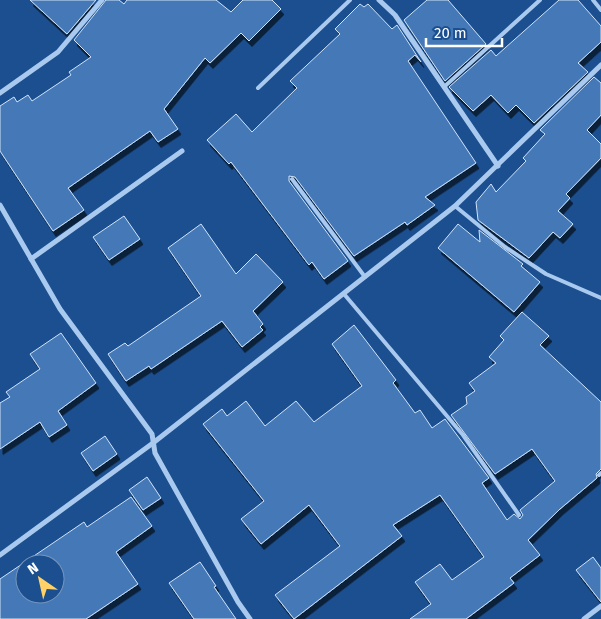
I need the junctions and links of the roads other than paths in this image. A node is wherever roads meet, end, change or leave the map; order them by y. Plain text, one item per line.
1 (102, 0) edge
2 (350, 0) edge
3 (379, 0) edge
4 (540, 0) edge
5 (593, 0) edge
6 (601, 10) edge
7 (601, 65) edge
8 (444, 87) junction
9 (258, 88) dead end
10 (0, 93) edge
11 (182, 151) dead end
12 (498, 166) junction
13 (292, 179) dead end
14 (0, 205) edge
15 (456, 206) junction
16 (32, 259) junction
17 (365, 277) junction
18 (344, 294) junction
19 (601, 298) edge
20 (153, 443) junction
21 (519, 516) dead end
22 (0, 555) edge
23 (601, 606) edge
24 (250, 619) edge
25 (584, 619) edge

1 - 10 street
2 - 9 lane
3 - 8 street
4 - 8 lane
5 - 6 lane
7 - 12 street
8 - 12 street
11 - 16 street
12 - 15 street
13 - 17 lane
14 - 16 street
15 - 17 street
15 - 19 lane
16 - 20 street
17 - 18 street
18 - 20 street
18 - 21 lane
20 - 22 street
20 - 24 street
23 - 25 street

